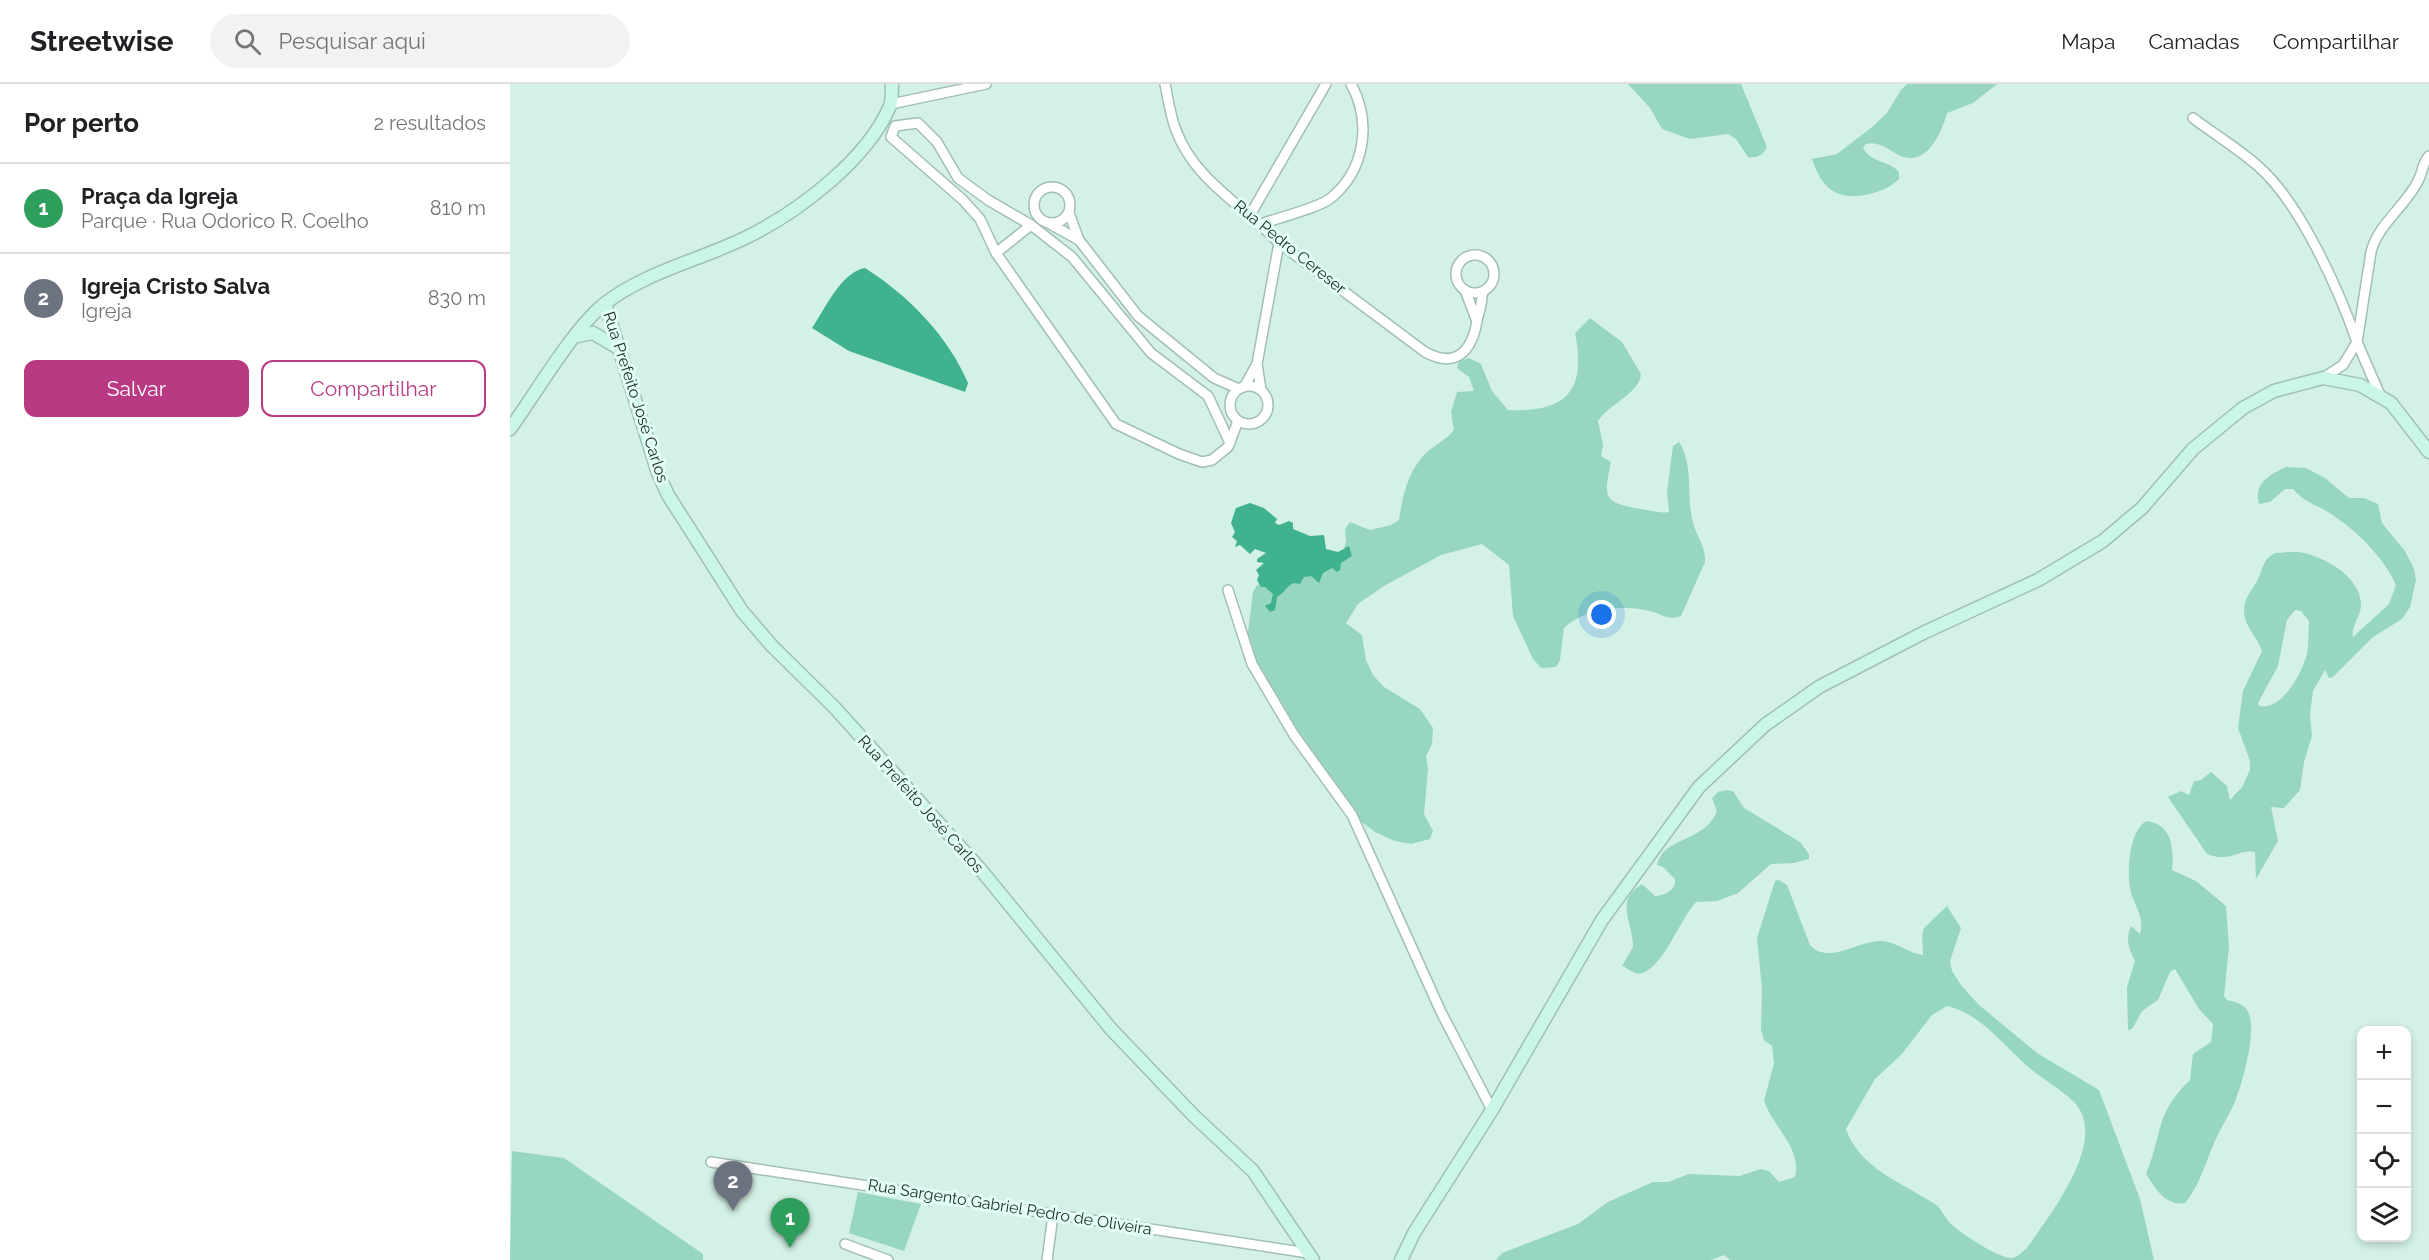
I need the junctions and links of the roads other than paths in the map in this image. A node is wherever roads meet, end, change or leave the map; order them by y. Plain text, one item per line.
1 (892, 84) edge
2 (986, 84) edge
3 (1165, 84) edge
4 (1326, 84) edge
5 (1351, 84) edge
6 (891, 104) junction
7 (2193, 118) dead end
8 (2429, 156) edge
9 (1068, 213) junction
10 (1250, 215) junction
11 (1050, 224) junction
12 (1261, 224) junction
13 (1031, 225) junction
14 (1079, 240) junction
15 (1279, 243) junction
16 (996, 253) junction
17 (1465, 290) junction
18 (1482, 292) junction
19 (605, 304) junction
20 (1477, 321) junction
21 (577, 336) junction
22 (2357, 342) junction
23 (620, 349) junction
24 (1257, 364) junction
25 (1214, 378) junction
26 (2323, 378) junction
27 (1241, 388) junction
28 (1260, 390) junction
29 (2380, 395) junction
30 (1230, 402) junction
31 (1238, 421) junction
32 (510, 429) edge
33 (1230, 442) junction
34 (2429, 452) edge
35 (1228, 590) dead end
36 (1492, 1110) junction
37 (711, 1162) dead end
38 (1053, 1215) junction
39 (845, 1244) dead end
40 (1310, 1257) edge
41 (888, 1260) edge
42 (1047, 1260) edge
43 (1401, 1260) edge

1 - 6 street
2 - 6 street
3 - 10 street, Rua Pedro Cereser
4 - 10 street
5 - 12 street
6 - 19 street
7 - 22 street
8 - 22 street
9 - 11 street
9 - 11 street
9 - 14 street
10 - 12 street, Rua Pedro Cereser
11 - 14 street
12 - 15 street, Rua Pedro Cereser
13 - 16 street
13 - 16 street
13 - 33 street
14 - 25 street
15 - 20 street, Rua Pedro Cereser
15 - 24 street
16 - 33 street
17 - 18 street
17 - 18 street
17 - 20 street
18 - 20 street, Rua Pedro Cereser
19 - 21 street
19 - 23 street, Rua Prefeito José Carlos
21 - 23 street
21 - 32 street
22 - 26 street
22 - 29 street
23 - 40 street, Rua Prefeito José Carlos
24 - 27 street
24 - 28 street
25 - 27 street
25 - 30 street
26 - 29 street
26 - 36 street
27 - 28 street
27 - 30 street
28 - 31 street
29 - 34 street
30 - 31 street
31 - 33 street
35 - 36 street
36 - 43 street
37 - 38 street, Rua Sargento Gabriel Pedro de Oliveira
38 - 40 street, Rua Sargento Gabriel Pedro de Oliveira
38 - 42 street
39 - 41 street

